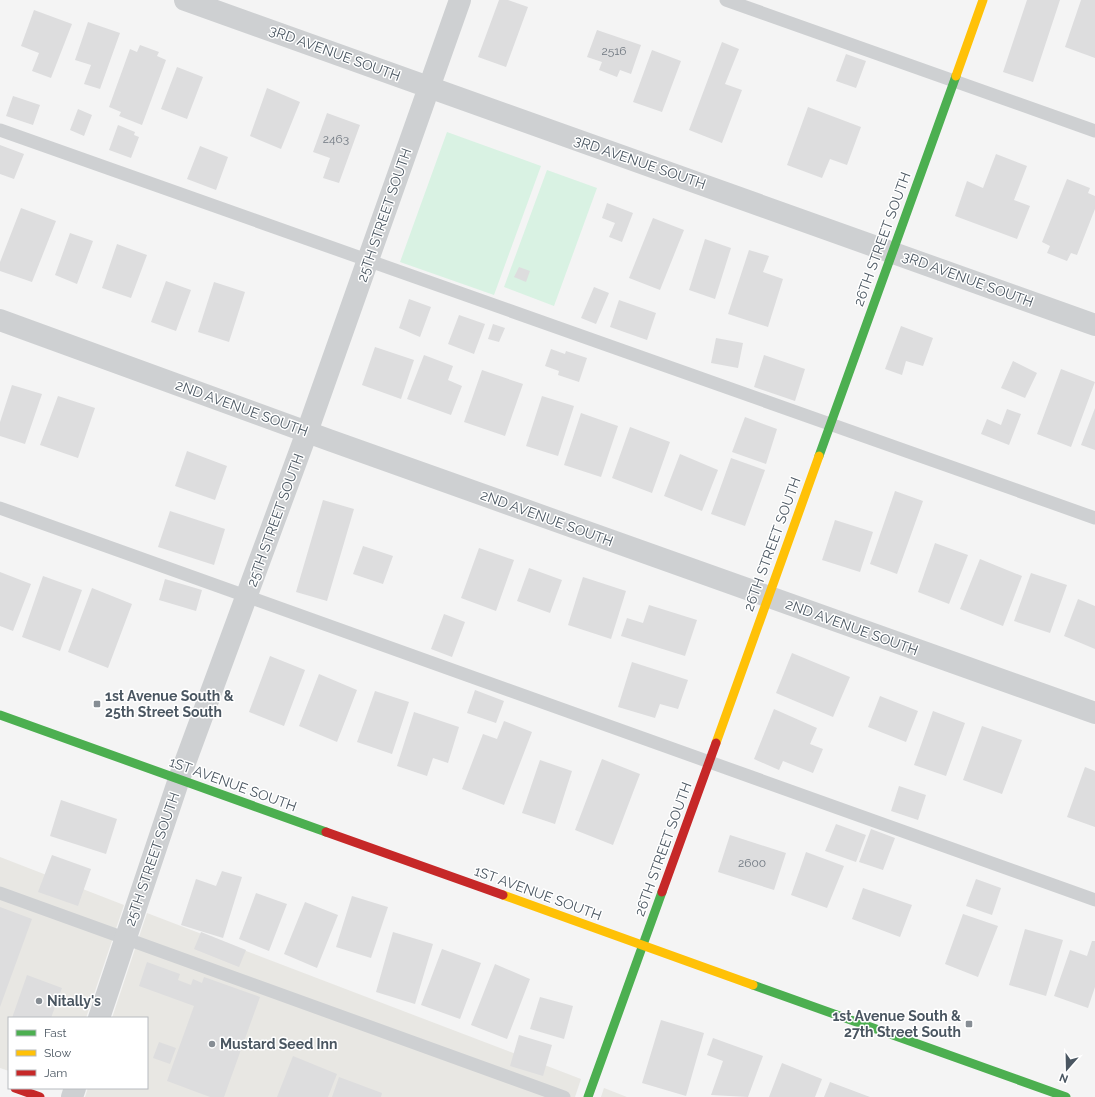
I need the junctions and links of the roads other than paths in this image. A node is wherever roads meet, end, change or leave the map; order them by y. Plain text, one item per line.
1 (186, 0) edge
2 (460, 0) edge
3 (726, 0) edge
4 (983, 0) edge
5 (954, 80) junction
6 (429, 87) junction
7 (0, 130) edge
8 (1095, 131) edge
9 (892, 251) junction
10 (368, 259) junction
11 (0, 320) edge
12 (1095, 325) edge
13 (830, 425) junction
14 (307, 432) junction
15 (0, 508) edge
16 (1095, 518) edge
17 (246, 596) junction
18 (768, 597) junction
19 (1095, 713) edge
20 (0, 715) edge
21 (709, 762) junction
22 (179, 779) junction
23 (0, 893) edge
24 (1095, 900) edge
25 (126, 939) junction
26 (643, 946) junction
27 (99, 1017) edge
28 (18, 1089) edge
29 (40, 1097) edge
30 (564, 1097) edge
31 (588, 1097) edge
32 (1066, 1097) edge

1 - 6 street, 3RD AVENUE SOUTH
2 - 6 street, 25TH STREET SOUTH
3 - 5 lane
4 - 5 street, 26TH STREET SOUTH
5 - 8 lane
5 - 9 street, 26TH STREET SOUTH
6 - 9 street, 3RD AVENUE SOUTH
6 - 10 street, 25TH STREET SOUTH
7 - 10 lane
9 - 12 street, 3RD AVENUE SOUTH
9 - 13 street, 26TH STREET SOUTH
10 - 13 lane
10 - 14 street, 25TH STREET SOUTH
11 - 14 street, 2ND AVENUE SOUTH
13 - 16 lane
13 - 18 street, 26TH STREET SOUTH
14 - 17 street, 25TH STREET SOUTH
14 - 18 street, 2ND AVENUE SOUTH
15 - 17 lane
17 - 21 lane
17 - 22 street, 25TH STREET SOUTH
18 - 19 street, 2ND AVENUE SOUTH
18 - 21 street, 26TH STREET SOUTH
20 - 22 street, 1ST AVENUE SOUTH
21 - 24 lane
21 - 26 street, 26TH STREET SOUTH
22 - 25 street, 25TH STREET SOUTH
22 - 26 street, 1ST AVENUE SOUTH
23 - 25 lane
25 - 27 street, 25TH STREET SOUTH
25 - 30 lane
26 - 31 street, 26TH STREET SOUTH
26 - 32 street, 1ST AVENUE SOUTH
28 - 29 street

